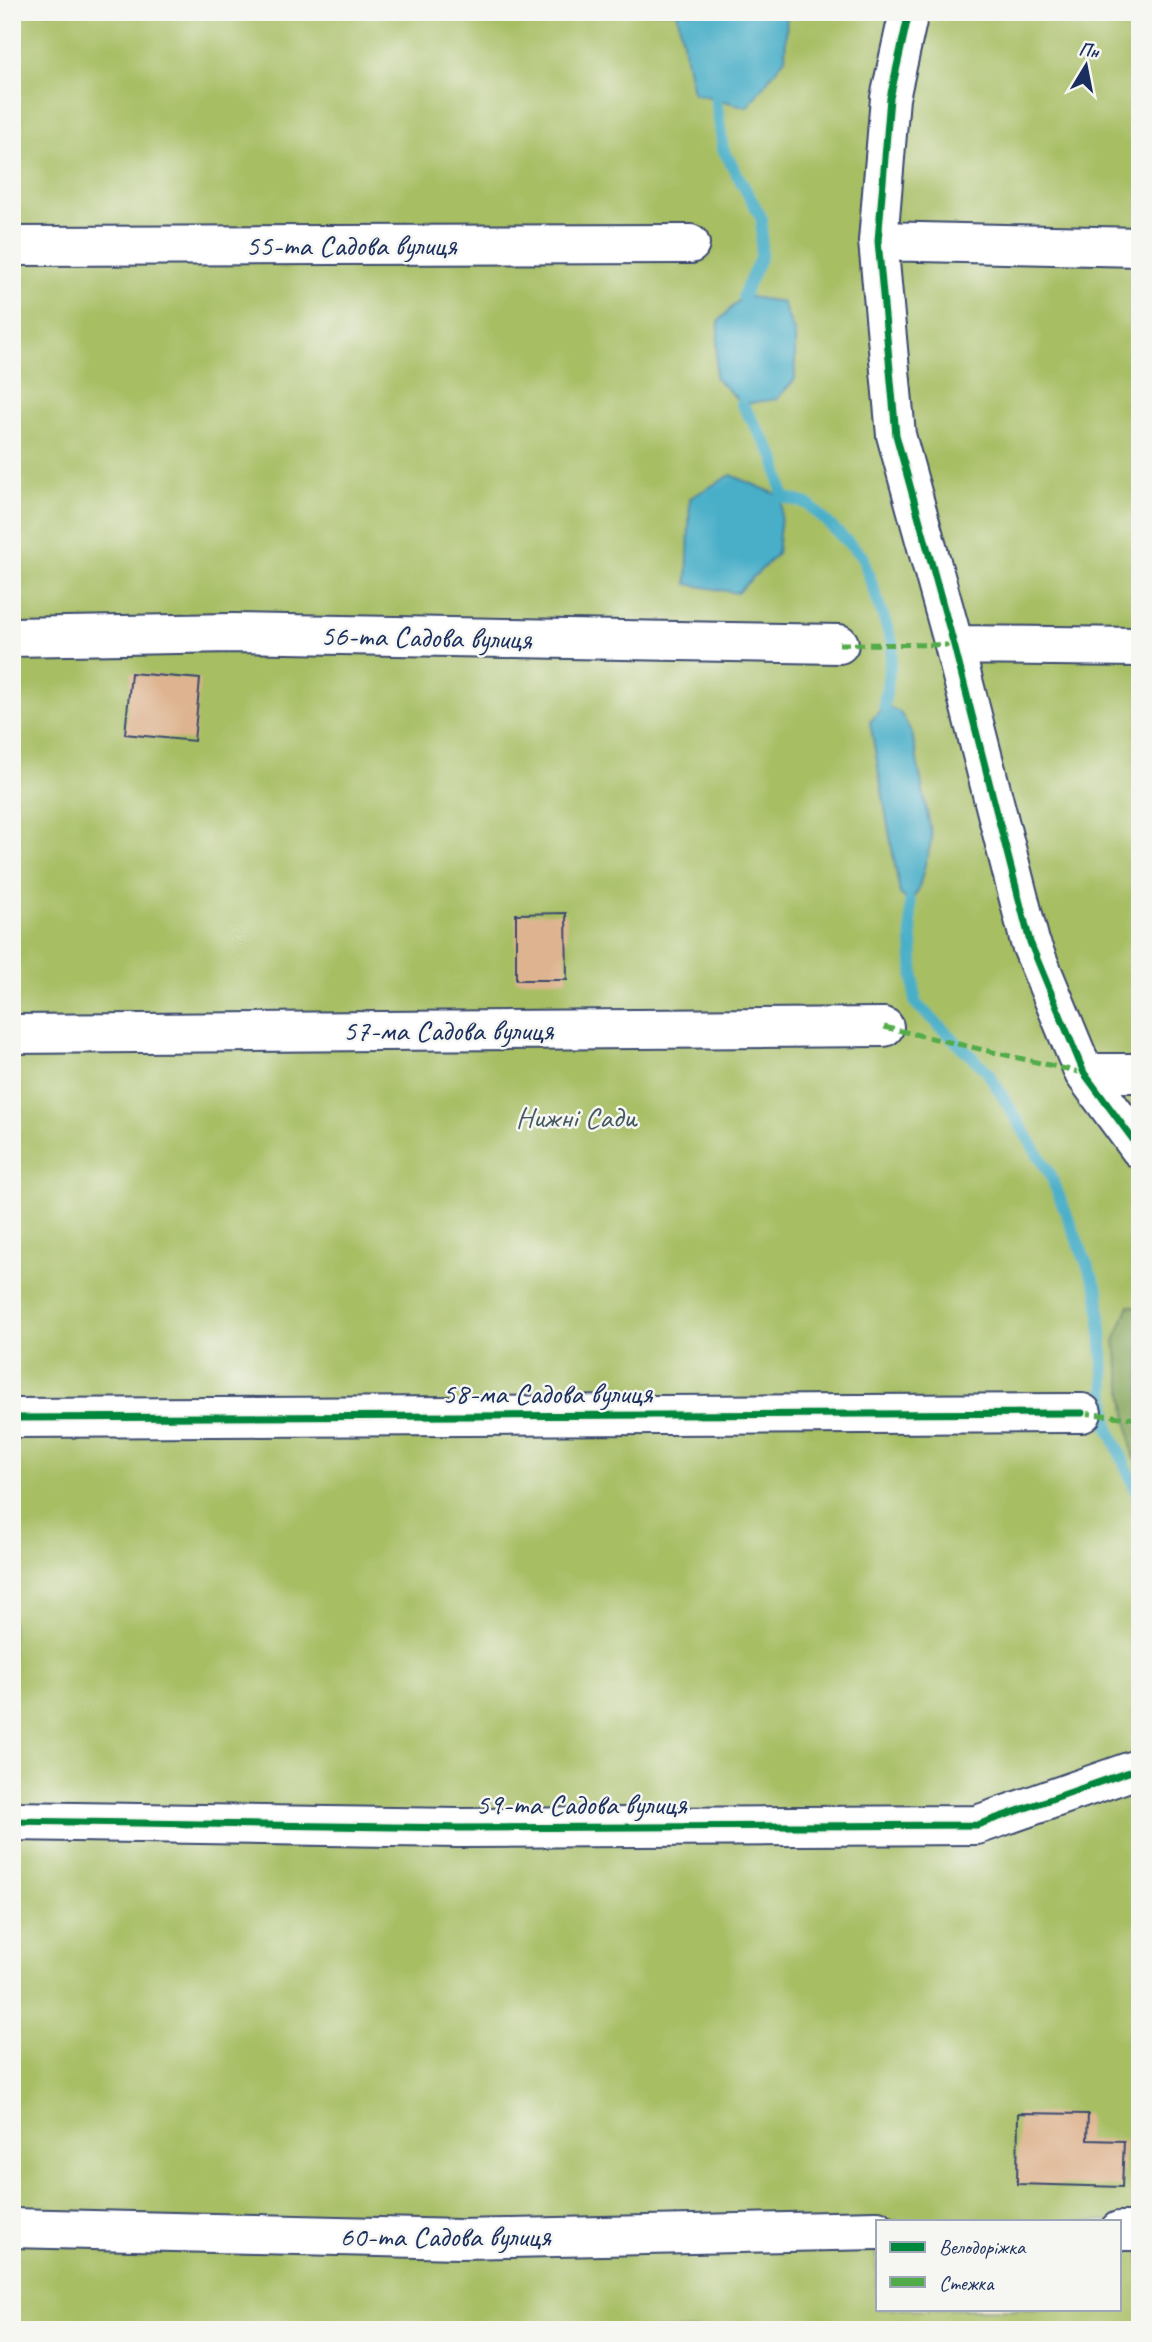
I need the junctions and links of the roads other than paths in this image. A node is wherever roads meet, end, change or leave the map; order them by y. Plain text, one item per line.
1 (909, 12) edge
2 (878, 241) junction
3 (690, 244) dead end
4 (12, 246) edge
5 (1140, 247) edge
6 (12, 637) edge
7 (839, 644) dead end
8 (954, 645) junction
9 (1140, 648) edge
10 (884, 1027) dead end
11 (12, 1034) edge
12 (1084, 1073) junction
13 (1140, 1073) edge
14 (1140, 1149) edge
15 (1082, 1413) dead end
16 (12, 1418) edge
17 (1140, 1768) edge
18 (12, 1821) edge
19 (12, 2228) edge
20 (876, 2230) edge
21 (1120, 2231) edge
22 (1140, 2231) edge

1 - 2 street
2 - 5 street
2 - 8 street
3 - 4 street, 55-та Садова вулиця
6 - 7 street, 56-та Садова вулиця
8 - 9 street
8 - 12 street
10 - 11 street, 57-ма Садова вулиця
12 - 13 street
12 - 14 street
15 - 16 street, 58-ма Садова вулиця
17 - 18 street, 59-та Садова вулиця
19 - 20 street, 60-та Садова вулиця
21 - 22 street

